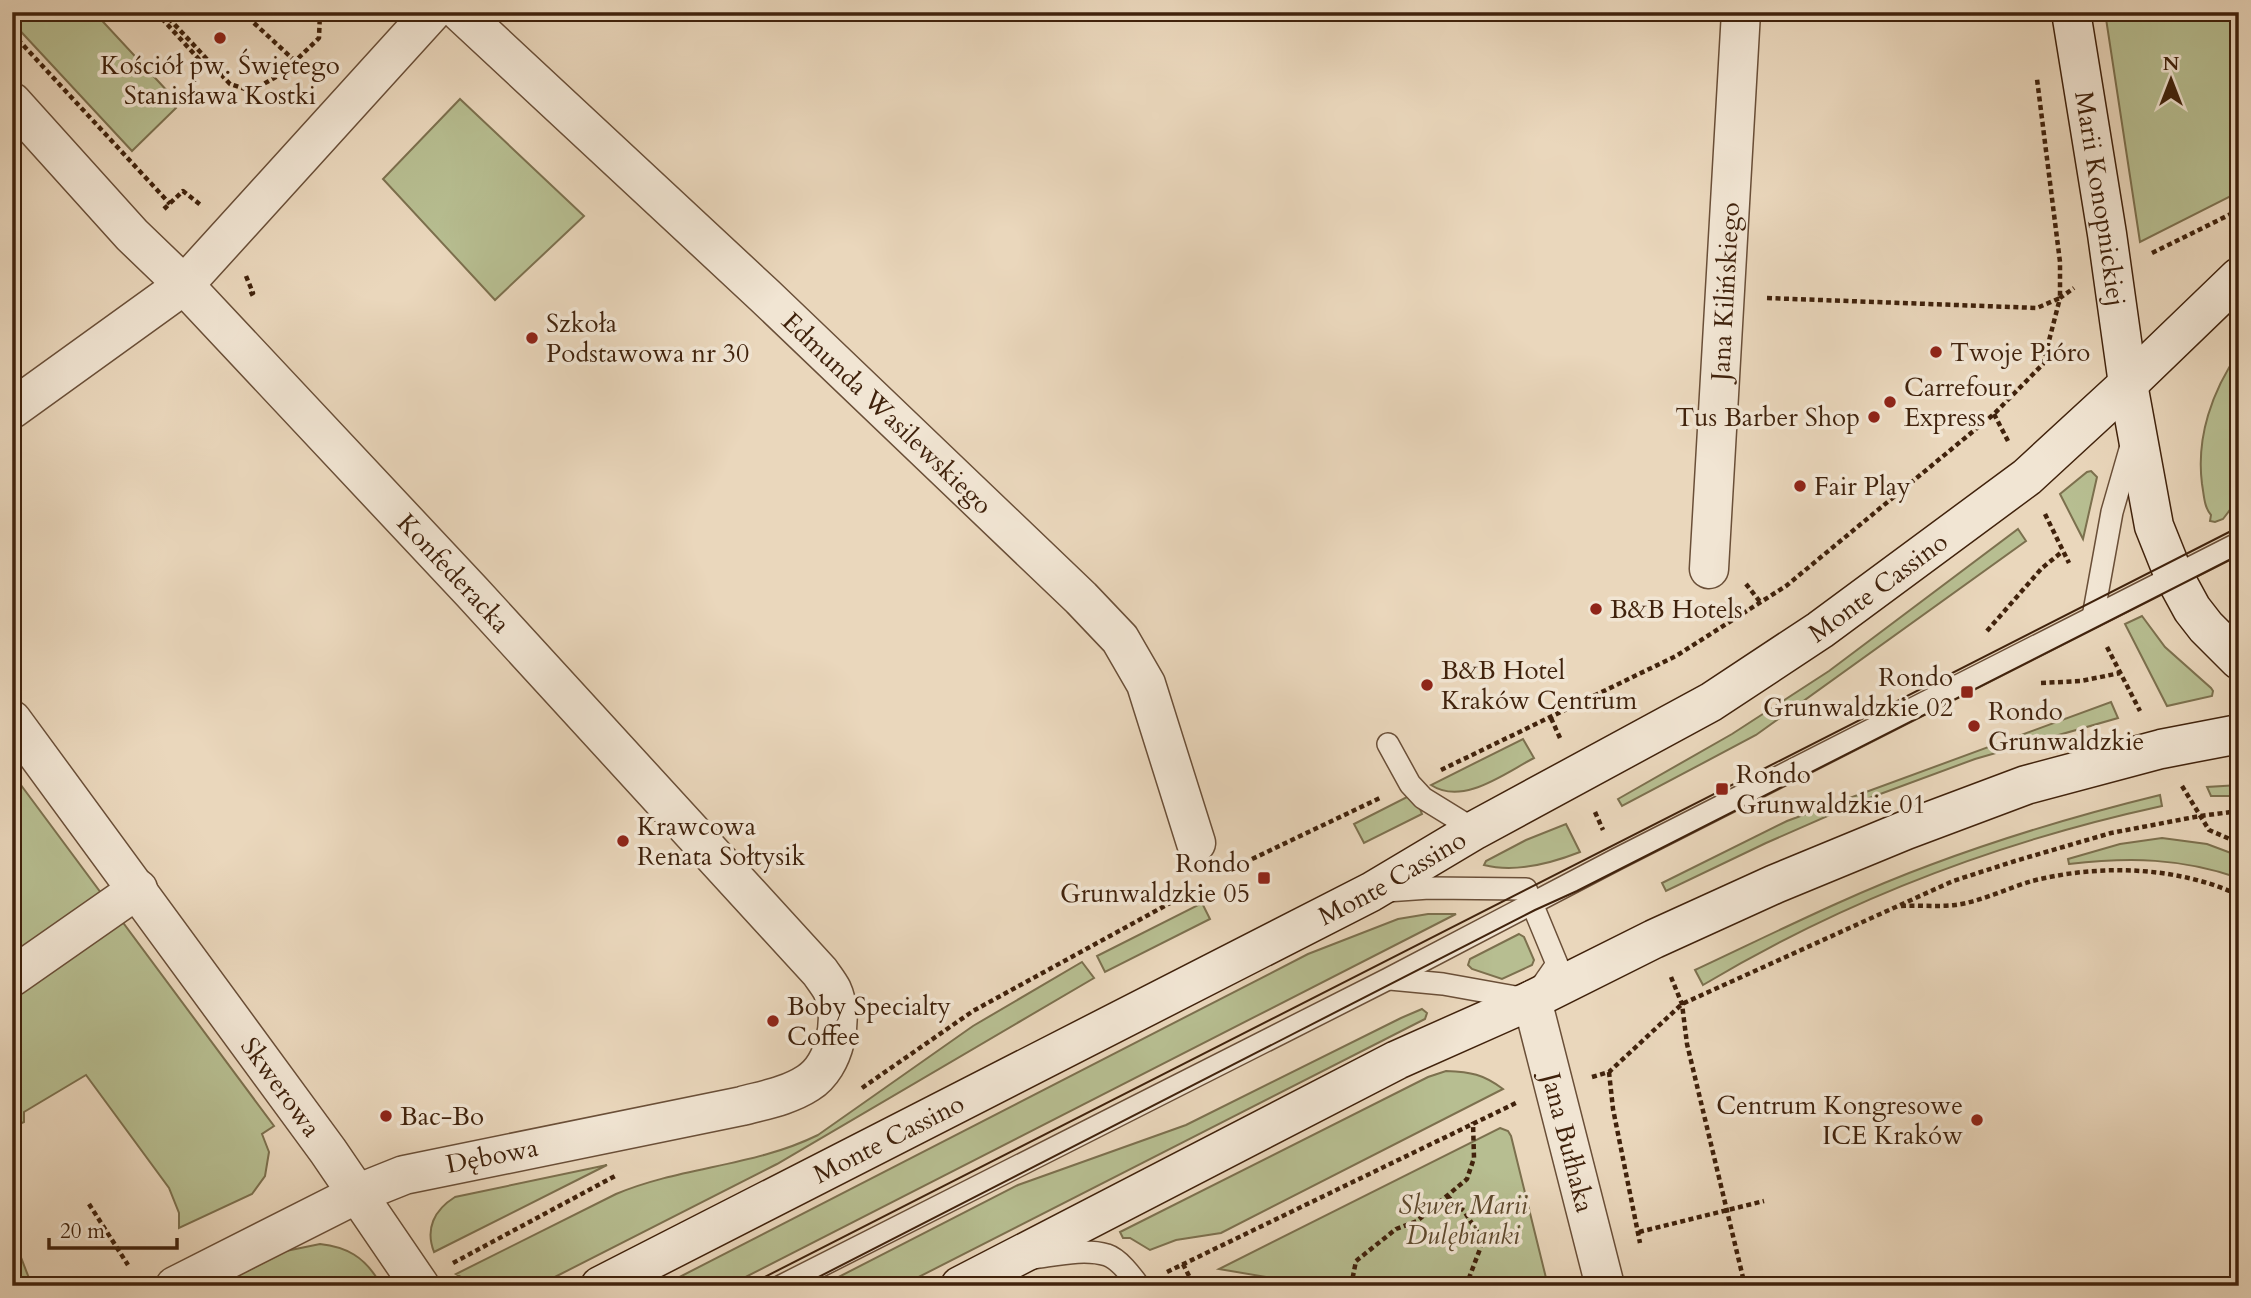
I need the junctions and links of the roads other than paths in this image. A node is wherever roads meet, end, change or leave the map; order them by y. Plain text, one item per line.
1 (432, 12) edge
2 (460, 12) edge
3 (1741, 12) edge
4 (2071, 12) edge
5 (12, 102) edge
6 (2239, 277) edge
7 (184, 285) junction
8 (2128, 384) junction
9 (12, 409) edge
10 (2136, 430) junction
11 (2239, 543) edge
12 (1725, 573) road end
13 (2174, 576) junction
14 (2093, 617) junction
15 (2239, 660) edge
16 (12, 720) edge
17 (2239, 734) edge
18 (1388, 744) dead end
19 (1475, 830) junction
20 (1196, 843) dead end
21 (138, 889) junction
22 (1371, 892) junction
23 (1533, 905) junction
24 (12, 977) edge
25 (1388, 979) junction
26 (1532, 1000) junction
27 (822, 1070) joint
28 (359, 1193) junction
29 (1010, 1261) junction
30 (433, 1277) edge
31 (175, 1286) edge
32 (600, 1286) edge
33 (781, 1286) edge
34 (960, 1286) edge
35 (1139, 1286) edge
36 (1605, 1286) edge

1 - 7 street
2 - 20 street, Edmunda Wasilewskiego
3 - 12 street, Jana Kilińskiego
4 - 8 street, Marii Konopnickiej
5 - 7 street, Konfederacka
6 - 8 street
7 - 9 street
7 - 27 street, Konfederacka
8 - 10 street
8 - 19 street, Monte Cassino
10 - 13 street
10 - 14 lane
11 - 13 lane
13 - 14 lane
13 - 15 street
14 - 23 lane
16 - 21 street, Skwerowa
17 - 26 street
18 - 19 lane
19 - 22 street, Monte Cassino
21 - 24 street
21 - 28 street, Skwerowa
22 - 23 lane
22 - 32 street, Monte Cassino
23 - 25 lane
23 - 26 lane
25 - 26 lane
25 - 33 lane
26 - 29 street
26 - 36 street, Jana Bułhaka
27 - 28 street, Dębowa
28 - 30 street, Skwerowa
28 - 31 street, Dębowa
29 - 34 street
29 - 35 lane

